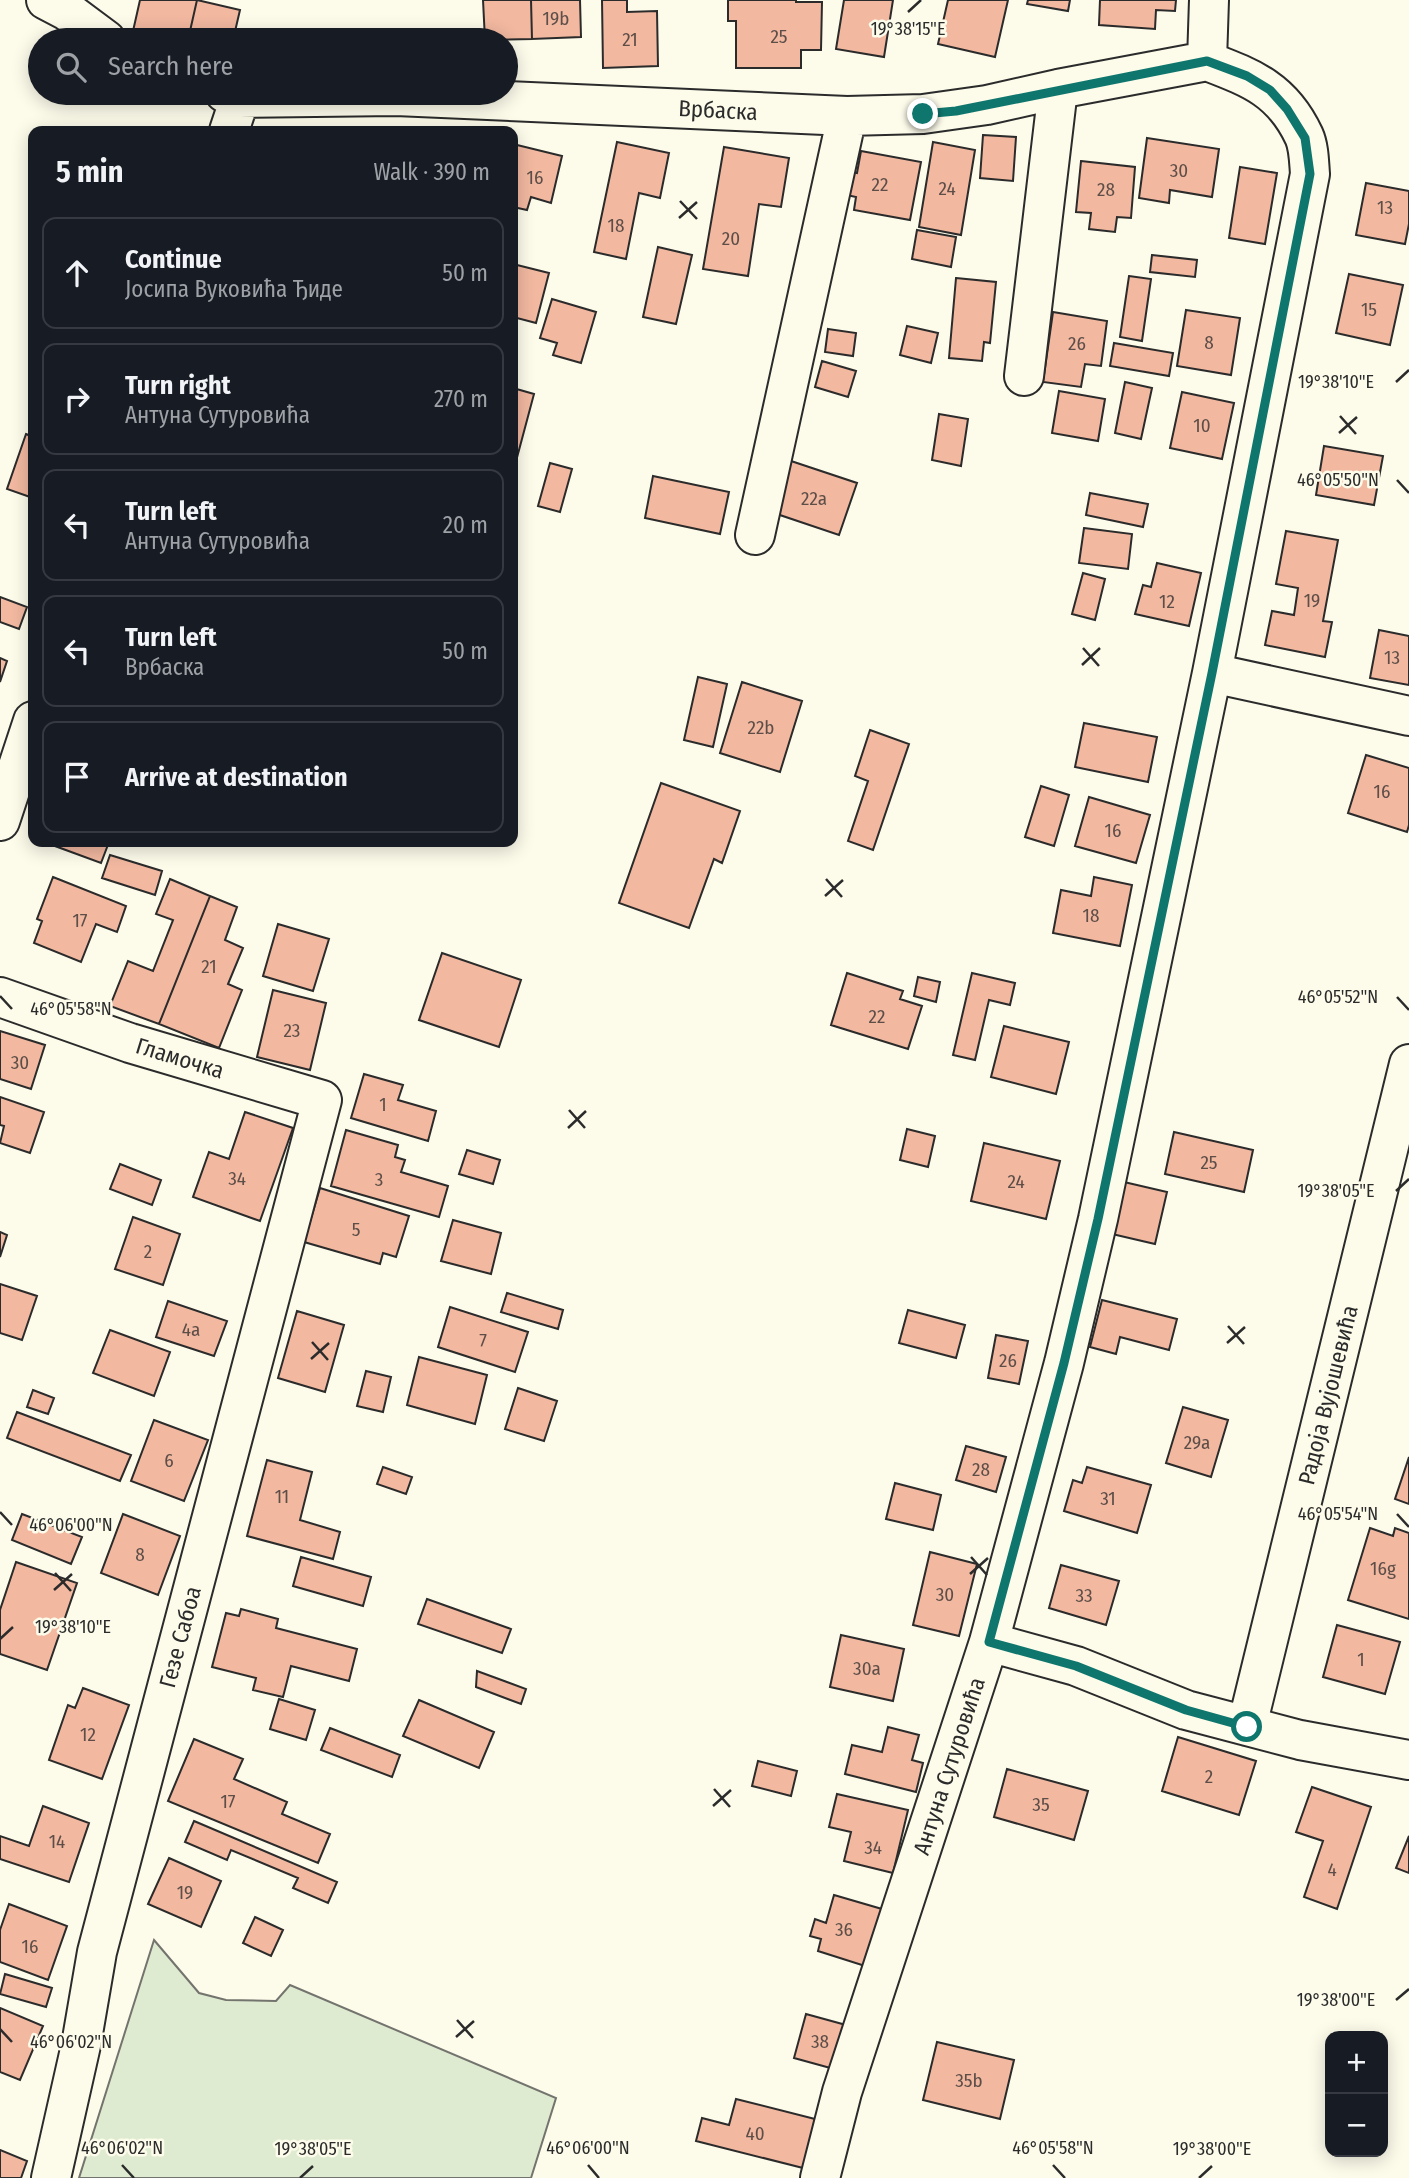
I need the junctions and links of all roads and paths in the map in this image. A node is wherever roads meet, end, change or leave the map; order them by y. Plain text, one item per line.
1 (1209, 0) edge
2 (62, 4) edge
3 (91, 28) edge
4 (1207, 61) junction
5 (1058, 89) junction
6 (518, 101) edge
7 (261, 105) edge
8 (231, 107) edge
9 (847, 116) junction
10 (1024, 376) dead end
11 (755, 535) dead end
12 (1212, 673) junction
13 (1409, 716) edge
14 (28, 736) edge
15 (0, 821) edge
16 (0, 997) edge
17 (1409, 1064) edge
18 (322, 1100) joint
19 (989, 1642) junction
20 (1247, 1727) junction
21 (1409, 1760) edge
22 (51, 2178) edge
23 (820, 2178) edge

1 - 4 street
2 - 3 street
4 - 5 street, Врбаска
4 - 12 street, Антуна Сутуровића
5 - 9 street, Врбаска
5 - 10 street
6 - 9 street, Врбаска
7 - 8 street, Врбаска
9 - 11 street
12 - 13 street
12 - 19 street, Антуна Сутуровића
14 - 15 street
16 - 18 street, Гламочка
17 - 20 street, Радоја Вујошевића
18 - 22 street, Гезе Сабоа
19 - 20 street
19 - 23 street, Антуна Сутуровића
20 - 21 street

